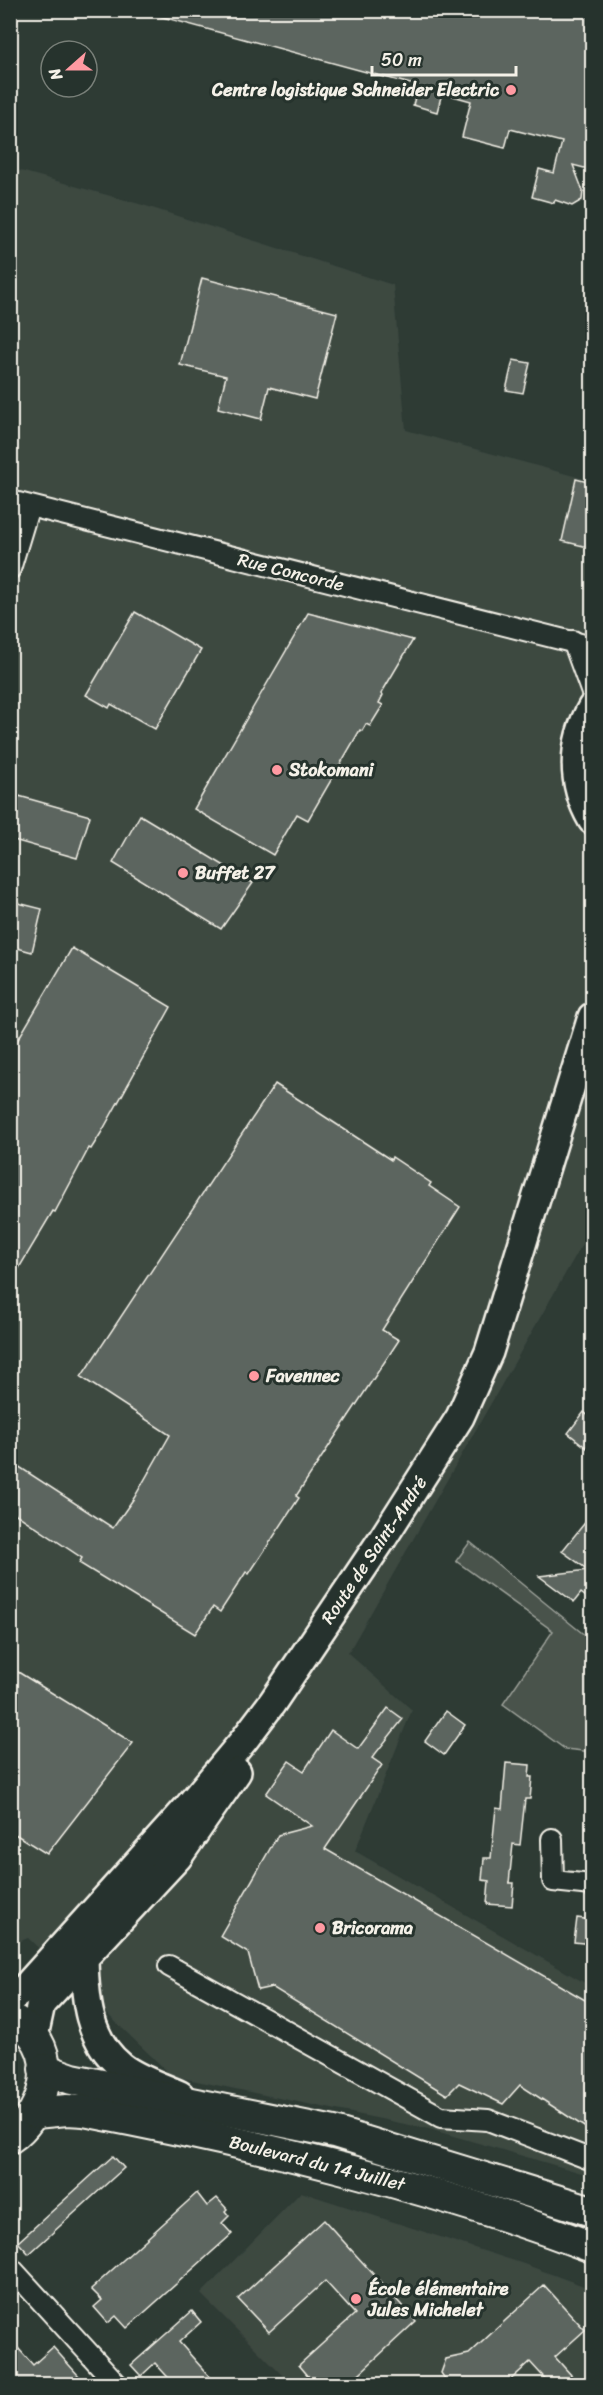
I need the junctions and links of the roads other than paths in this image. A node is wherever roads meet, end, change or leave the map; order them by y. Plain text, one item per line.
1 (20, 504) edge
2 (10, 569) edge
3 (573, 641) junction
4 (592, 647) edge
5 (592, 693) edge
6 (592, 707) edge
7 (592, 820) edge
8 (592, 1017) edge
9 (592, 1080) edge
10 (552, 1839) dead end
11 (592, 1885) edge
12 (84, 1959) junction
13 (170, 1966) dead end
14 (10, 1999) edge
15 (10, 2018) edge
16 (34, 2036) junction
17 (44, 2069) junction
18 (197, 2103) junction
19 (35, 2113) junction
20 (10, 2138) edge
21 (592, 2160) edge
22 (592, 2211) edge
23 (592, 2247) edge
24 (10, 2267) edge
25 (117, 2385) edge

1 - 2 street
1 - 3 street, Rue Concorde
3 - 4 street, Rue Concorde
3 - 5 street
6 - 7 main road
8 - 14 main road, Route de Saint-André
9 - 12 main road, Route de Saint-André
10 - 11 street
12 - 16 main road, Route de Saint-André
12 - 18 main road
13 - 21 street
15 - 16 main road
16 - 17 main road
17 - 18 main road, Boulevard du 14 Juillet
17 - 19 main road
18 - 22 main road, Boulevard du 14 Juillet
19 - 20 main road
19 - 23 main road, Boulevard du 14 Juillet
24 - 25 street

